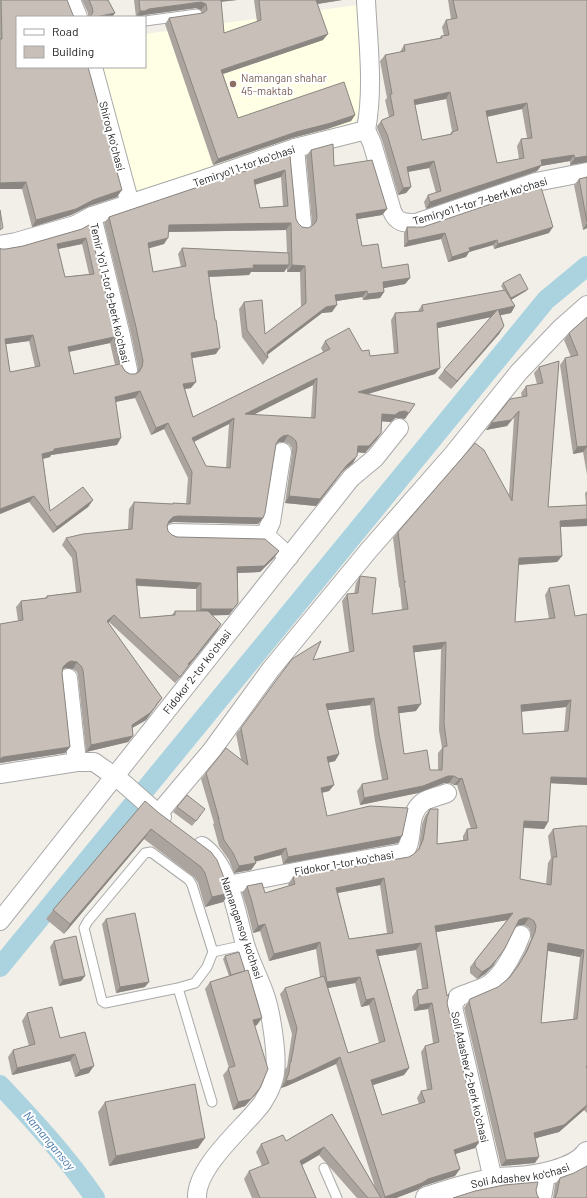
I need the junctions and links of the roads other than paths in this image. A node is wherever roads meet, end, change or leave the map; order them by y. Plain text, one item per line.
1 (71, 0) edge
2 (366, 0) edge
3 (197, 14) edge
4 (78, 16) edge
5 (146, 21) edge
6 (93, 68) edge
7 (366, 130) junction
8 (295, 148) junction
9 (587, 172) edge
10 (130, 204) junction
11 (92, 216) junction
12 (302, 224) dead end
13 (0, 245) edge
14 (587, 305) edge
15 (128, 370) dead end
16 (399, 428) dead end
17 (282, 452) dead end
18 (173, 534) edge
19 (265, 535) junction
20 (289, 557) junction
21 (68, 678) dead end
22 (77, 762) junction
23 (0, 774) edge
24 (117, 779) junction
25 (447, 794) dead end
26 (152, 810) junction
27 (228, 885) junction
28 (0, 921) edge
29 (521, 935) dead end
30 (245, 945) junction
31 (213, 952) junction
32 (178, 988) junction
33 (212, 1102) dead end
34 (587, 1153) edge
35 (324, 1168) dead end
36 (546, 1174) junction
37 (493, 1179) junction
38 (197, 1198) edge
39 (336, 1198) edge
40 (427, 1198) edge
41 (542, 1198) edge

1 - 4 street
2 - 7 street
3 - 5 lane
6 - 10 street, Shiroq koʻchasi
7 - 8 street, Temiryoʻl 1-tor koʻchasi
7 - 9 street, Temiryoʻl 1-tor 7-berk koʻchasi
8 - 10 street, Temiryoʻl 1-tor koʻchasi
8 - 12 street
10 - 11 street, Temiryoʻl 1-tor koʻchasi
11 - 13 street, Temiryoʻl 1-tor koʻchasi
11 - 15 street, Temir Yoʻl 1-tor 9-berk koʻchasi
14 - 26 street
16 - 20 street, Fidokor 2-tor koʻchasi
17 - 19 street
18 - 19 street
19 - 20 street
20 - 24 street, Fidokor 2-tor koʻchasi
21 - 22 street
22 - 23 street, Namangansoy ko'chasi
22 - 24 street, Namangansoy ko'chasi
24 - 26 street, Namangansoy ko'chasi
24 - 28 street, Fidokor 2-tor koʻchasi
25 - 27 street, Fidokor 1-tor koʻchasi
26 - 27 street, Namangansoy ko'chasi
27 - 30 street, Namangansoy ko'chasi
29 - 37 street, Soli Adashev 2-berk koʻchasi
30 - 31 lane
30 - 38 street, Namangansoy ko'chasi
31 - 32 lane
31 - 32 lane
32 - 33 lane
34 - 36 street, Soli Adashev ko'chasi
35 - 39 lane
36 - 37 street, Soli Adashev ko'chasi
36 - 41 street
37 - 40 street, Soli Adashev ko'chasi

